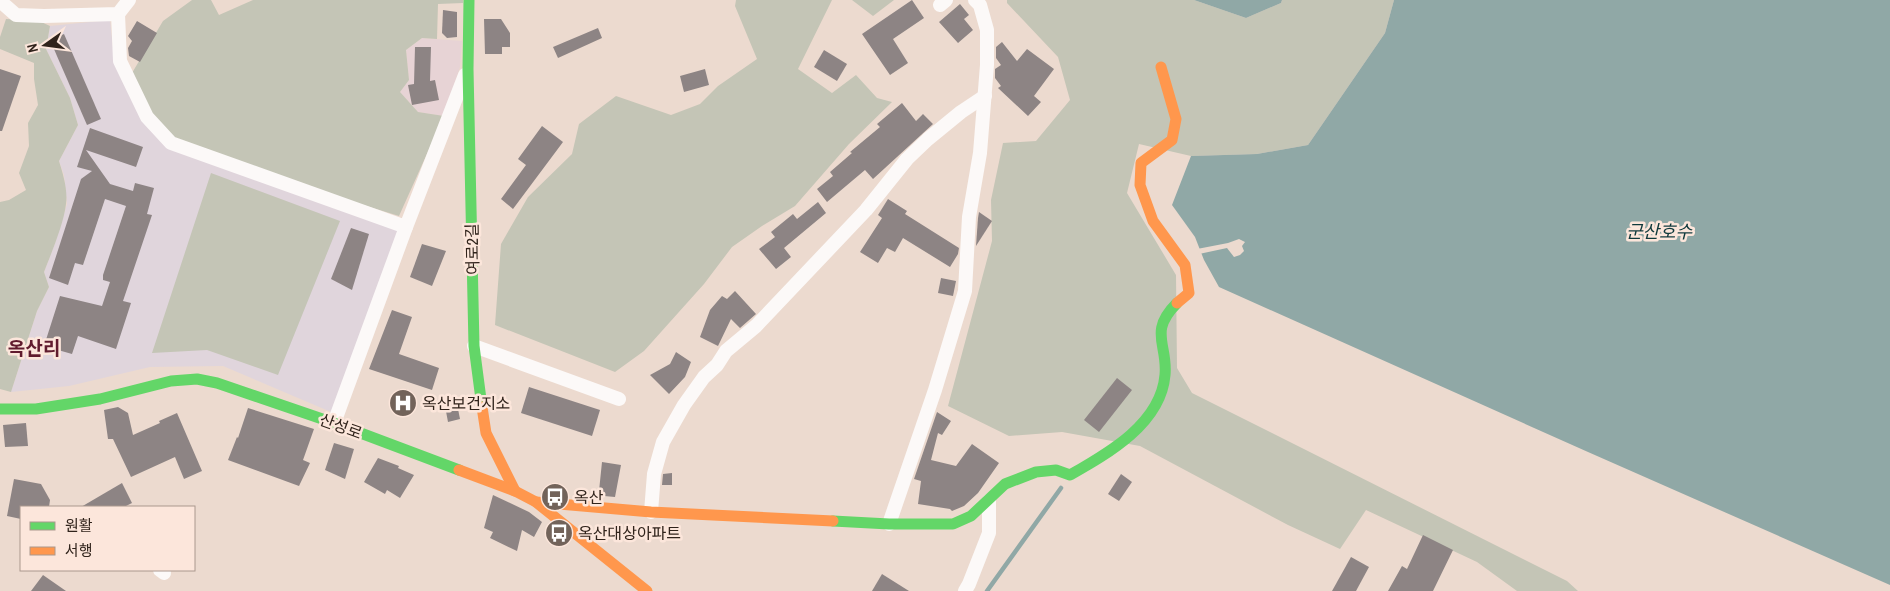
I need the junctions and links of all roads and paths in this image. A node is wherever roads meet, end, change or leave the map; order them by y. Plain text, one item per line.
1 (129, 0) edge
2 (470, 0) edge
3 (975, 0) edge
4 (0, 1) edge
5 (118, 14) junction
6 (1161, 67) dead end
7 (468, 69) junction
8 (985, 96) junction
9 (406, 227) junction
10 (474, 346) junction
11 (619, 399) dead end
12 (0, 409) edge
13 (334, 423) junction
14 (515, 491) junction
15 (989, 501) junction
16 (536, 502) junction
17 (651, 512) junction
18 (888, 524) junction
19 (647, 591) edge
20 (965, 591) edge

1 - 5 street
2 - 7 street, 여로2길
3 - 8 street
4 - 5 street
5 - 9 street
6 - 15 street
7 - 9 street
7 - 10 street, 여로2길
8 - 17 street
8 - 18 street
9 - 13 street
10 - 11 street
10 - 14 street, 여로2길
12 - 13 street, 산성로
13 - 14 street, 산성로
14 - 16 street, 산성로
15 - 18 street
15 - 20 street
16 - 17 street
16 - 19 street, 산성로
17 - 18 street

